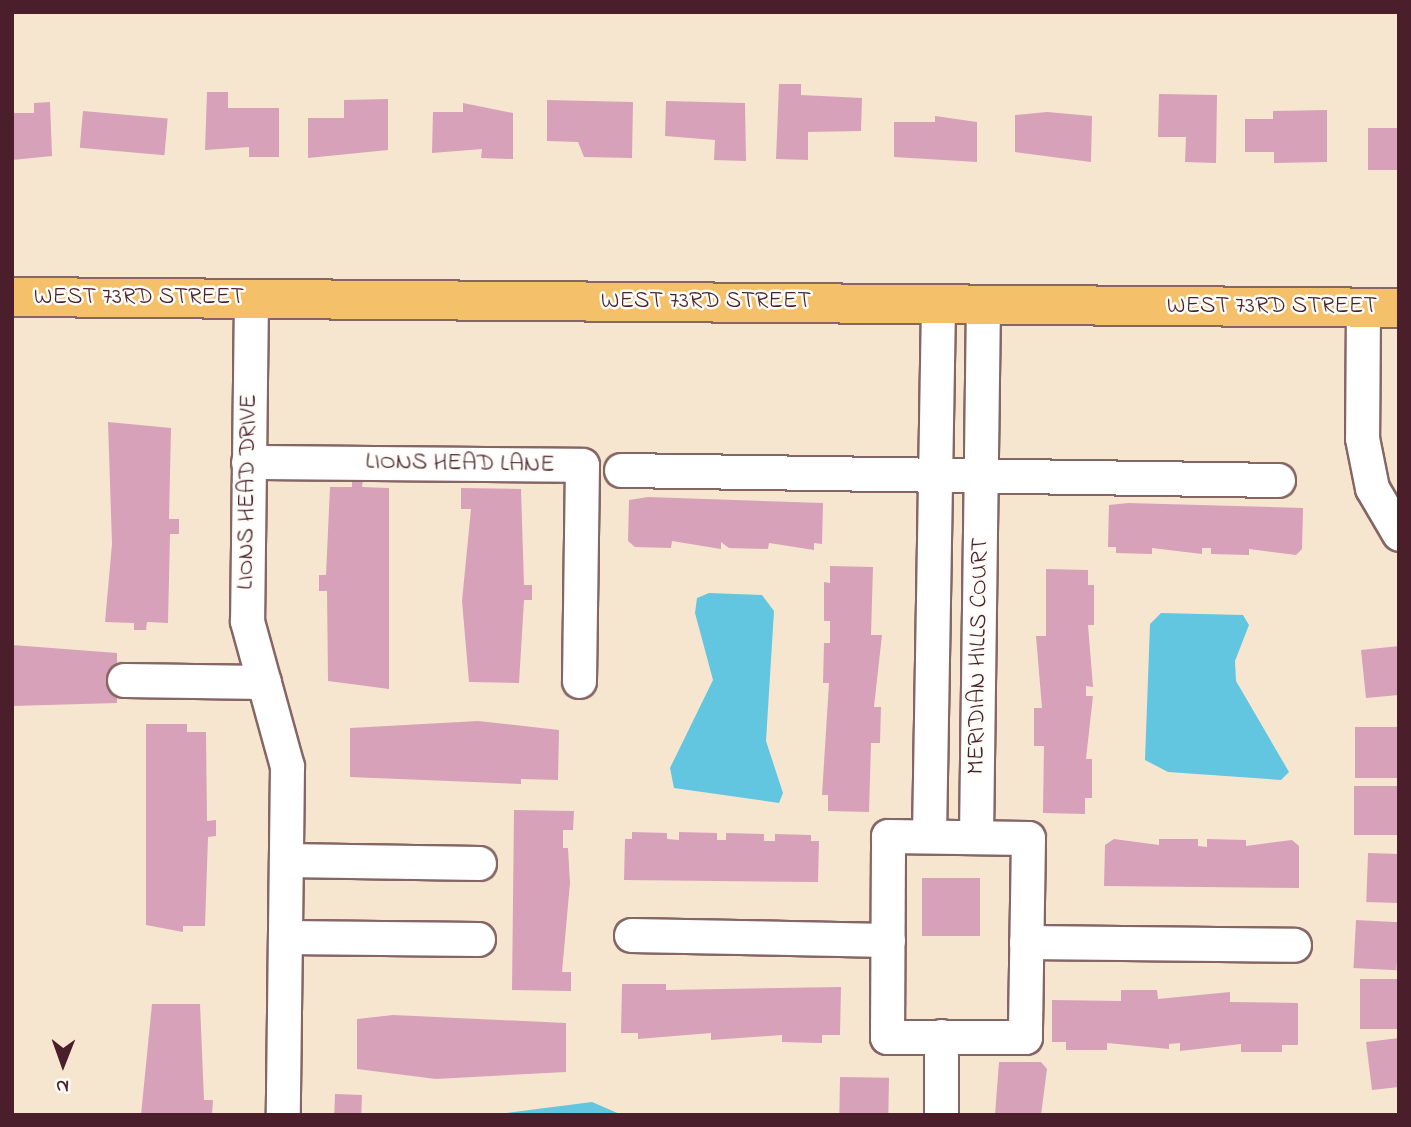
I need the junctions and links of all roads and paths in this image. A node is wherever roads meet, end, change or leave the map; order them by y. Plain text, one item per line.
1 (12, 297) edge
2 (251, 299) junction
3 (983, 302) junction
4 (938, 303) junction
5 (1381, 308) edge
6 (248, 461) junction
7 (621, 470) dead end
8 (935, 474) junction
9 (981, 475) junction
10 (1278, 480) dead end
11 (1399, 534) edge
12 (124, 680) dead end
13 (579, 681) dead end
14 (264, 682) junction
15 (929, 836) junction
16 (976, 837) junction
17 (286, 860) junction
18 (479, 863) dead end
19 (631, 935) dead end
20 (285, 937) junction
21 (478, 939) dead end
22 (888, 940) junction
23 (1026, 942) junction
24 (1294, 945) dead end
25 (941, 1036) junction
26 (283, 1115) edge
27 (941, 1115) edge

1 - 2 main road, WEST 73RD STREET
2 - 4 main road, WEST 73RD STREET
2 - 6 street, LIONS HEAD DRIVE
3 - 4 main road, WEST 73RD STREET
3 - 5 main road, WEST 73RD STREET
3 - 9 street, MERIDIAN HILLS COURT
4 - 8 street, MERIDIAN HILLS COURT
5 - 11 street
6 - 13 street, LIONS HEAD LANE
6 - 14 street, LIONS HEAD DRIVE
7 - 8 street
8 - 9 street
8 - 15 street, MERIDIAN HILLS COURT
9 - 10 street
9 - 16 street, MERIDIAN HILLS COURT
12 - 14 street
14 - 17 street, LIONS HEAD DRIVE
15 - 16 street
15 - 22 street
16 - 23 street
17 - 18 street
17 - 20 street, LIONS HEAD DRIVE
19 - 22 street
20 - 21 street
20 - 26 street, LIONS HEAD DRIVE
22 - 25 street
23 - 24 street
23 - 25 street
25 - 27 street

